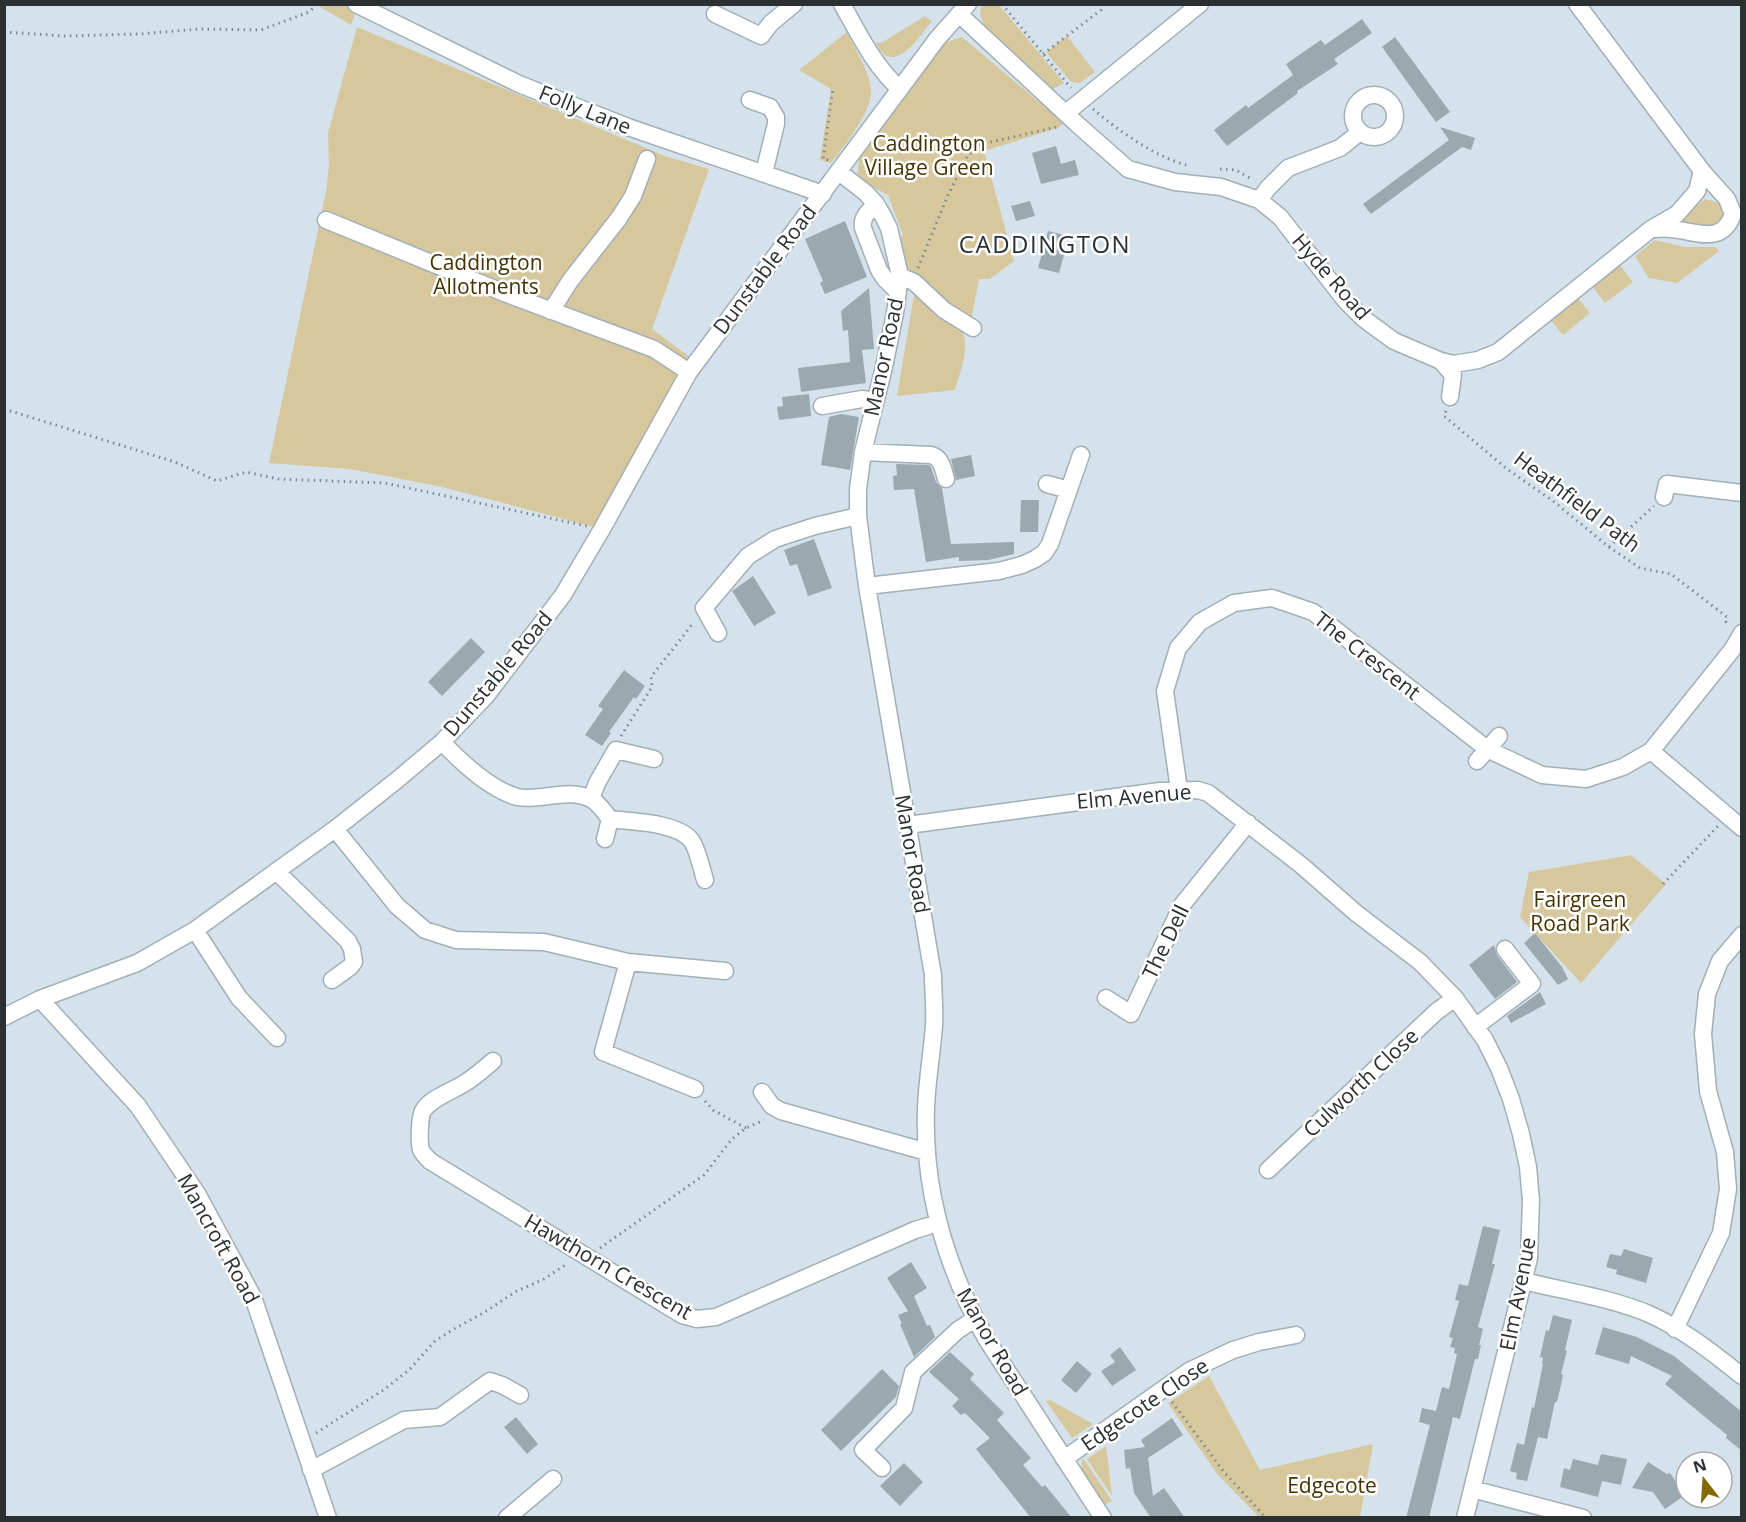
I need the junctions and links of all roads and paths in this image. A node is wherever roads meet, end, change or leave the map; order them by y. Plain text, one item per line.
1 (317, 4) edge
2 (356, 4) edge
3 (794, 4) edge
4 (842, 4) edge
5 (1002, 4) edge
6 (1103, 4) edge
7 (1200, 4) edge
8 (1576, 4) edge
9 (963, 9) edge
10 (715, 14) dead end
11 (4, 32) edge
12 (1043, 54) junction
13 (833, 88) dead end
14 (900, 89) junction
15 (750, 100) dead end
16 (1081, 100) junction
17 (1072, 119) junction
18 (1360, 132) dead end
19 (647, 159) dead end
20 (1197, 167) dead end
21 (841, 169) junction
22 (1218, 169) dead end
23 (1702, 171) junction
24 (764, 174) junction
25 (823, 194) junction
26 (1263, 194) junction
27 (876, 204) junction
28 (326, 220) dead end
29 (1735, 226) edge
30 (1651, 229) junction
31 (899, 284) junction
32 (551, 311) junction
33 (973, 328) dead end
34 (1441, 361) junction
35 (689, 372) junction
36 (1450, 398) joint
37 (876, 401) junction
38 (822, 406) dead end
39 (4, 409) edge
40 (863, 452) junction
41 (1081, 455) dead end
42 (946, 479) dead end
43 (1047, 484) dead end
44 (1667, 484) joint
45 (1069, 490) junction
46 (1742, 493) edge
47 (858, 516) junction
48 (602, 529) junction
49 (1609, 547) junction
50 (867, 586) junction
51 (704, 608) junction
52 (1738, 630) edge
53 (718, 633) dead end
54 (1499, 736) dead end
55 (442, 742) junction
56 (618, 744) junction
57 (1651, 752) junction
58 (1482, 755) junction
59 (654, 759) dead end
60 (1179, 790) junction
61 (591, 799) junction
62 (1727, 816) junction
63 (610, 819) junction
64 (1248, 823) junction
65 (908, 825) junction
66 (1742, 828) edge
67 (335, 829) junction
68 (605, 839) dead end
69 (276, 871) junction
70 (705, 880) dead end
71 (1663, 884) dead end
72 (195, 930) junction
73 (1742, 935) edge
74 (1505, 949) dead end
75 (628, 962) junction
76 (725, 971) dead end
77 (332, 980) dead end
78 (1106, 998) dead end
79 (1455, 998) junction
80 (40, 999) junction
81 (4, 1017) edge
82 (1475, 1027) junction
83 (277, 1038) dead end
84 (586, 1049) dead end
85 (603, 1052) junction
86 (494, 1061) dead end
87 (695, 1089) joint
88 (762, 1092) dead end
89 (774, 1121) dead end
90 (746, 1128) junction
91 (927, 1152) junction
92 (1268, 1170) dead end
93 (938, 1223) junction
94 (581, 1254) junction
95 (1524, 1281) junction
96 (975, 1319) junction
97 (1676, 1329) junction
98 (1296, 1335) dead end
99 (1742, 1377) edge
100 (520, 1395) dead end
101 (1169, 1398) dead end
102 (302, 1442) junction
103 (1064, 1459) junction
104 (882, 1468) dead end
105 (311, 1470) junction
106 (553, 1479) dead end
107 (1472, 1489) junction
108 (328, 1518) edge
109 (507, 1518) edge
110 (1103, 1518) edge
111 (1266, 1518) edge
112 (1465, 1518) edge
113 (1583, 1518) edge

1 - 11 path
2 - 24 street, Folly Lane
3 - 10 street
4 - 14 street
5 - 12 path
6 - 12 path
7 - 16 street
8 - 23 street
9 - 14 street, Dunstable Road
9 - 17 street, Hyde Road
12 - 16 path
13 - 21 path
14 - 21 street, Dunstable Road
15 - 24 street
16 - 17 street
16 - 20 path
17 - 26 street, Hyde Road
17 - 31 path
18 - 26 street
19 - 32 street
21 - 25 street, Dunstable Road
21 - 27 street, Manor Road
22 - 26 path
23 - 29 street
23 - 30 street, Hyde Road
24 - 25 street, Folly Lane
25 - 35 street, Dunstable Road
26 - 34 street, Hyde Road
27 - 31 street, Manor Road
27 - 31 street
28 - 32 street
29 - 30 street
30 - 34 street, Hyde Road
31 - 33 street
31 - 37 street, Manor Road
32 - 35 street
34 - 36 street
35 - 48 street, Dunstable Road
36 - 49 path, Heathfield Path
37 - 38 street
37 - 40 street, Manor Road
39 - 48 path
40 - 42 street
40 - 47 street, Manor Road
41 - 45 street
43 - 45 street
44 - 46 street
44 - 49 path
45 - 50 street
47 - 50 street, Manor Road
47 - 51 street
48 - 55 street, Dunstable Road
49 - 52 path, Heathfield Path
50 - 65 street, Manor Road
51 - 53 street
51 - 56 path
52 - 57 street, The Crescent
54 - 58 street
55 - 61 street
55 - 67 street, Dunstable Road
56 - 59 street
56 - 61 street
57 - 58 street, The Crescent
57 - 62 street
58 - 60 street, The Crescent
60 - 64 street, Elm Avenue
60 - 65 street, Elm Avenue
61 - 63 street
62 - 66 street
62 - 71 path
63 - 68 street
63 - 70 street
64 - 78 street, The Dell
64 - 79 street, Elm Avenue
65 - 91 street, Manor Road
67 - 69 street, Dunstable Road
67 - 75 street
69 - 72 street, Dunstable Road
69 - 77 street
72 - 80 street, Dunstable Road
72 - 83 street
73 - 97 street
74 - 82 street
75 - 76 street
75 - 85 street
79 - 82 street, Elm Avenue
79 - 92 street, Culworth Close
80 - 81 street, Dunstable Road
80 - 102 street, Mancroft Road
82 - 95 street, Elm Avenue
84 - 85 street
85 - 87 street
86 - 94 street, Hawthorn Crescent
87 - 90 path
88 - 91 street
89 - 90 path
90 - 94 path
91 - 93 street, Manor Road
93 - 94 street, Hawthorn Crescent
93 - 96 street, Manor Road
94 - 102 path
95 - 97 street
95 - 107 street, Elm Avenue
96 - 103 street, Manor Road
96 - 104 street
97 - 99 street
98 - 103 street, Edgecote Close
100 - 105 street
101 - 111 path
102 - 105 street, Mancroft Road
103 - 110 street, Manor Road
105 - 108 street, Mancroft Road
106 - 109 street
107 - 112 street, Elm Avenue
107 - 113 street

